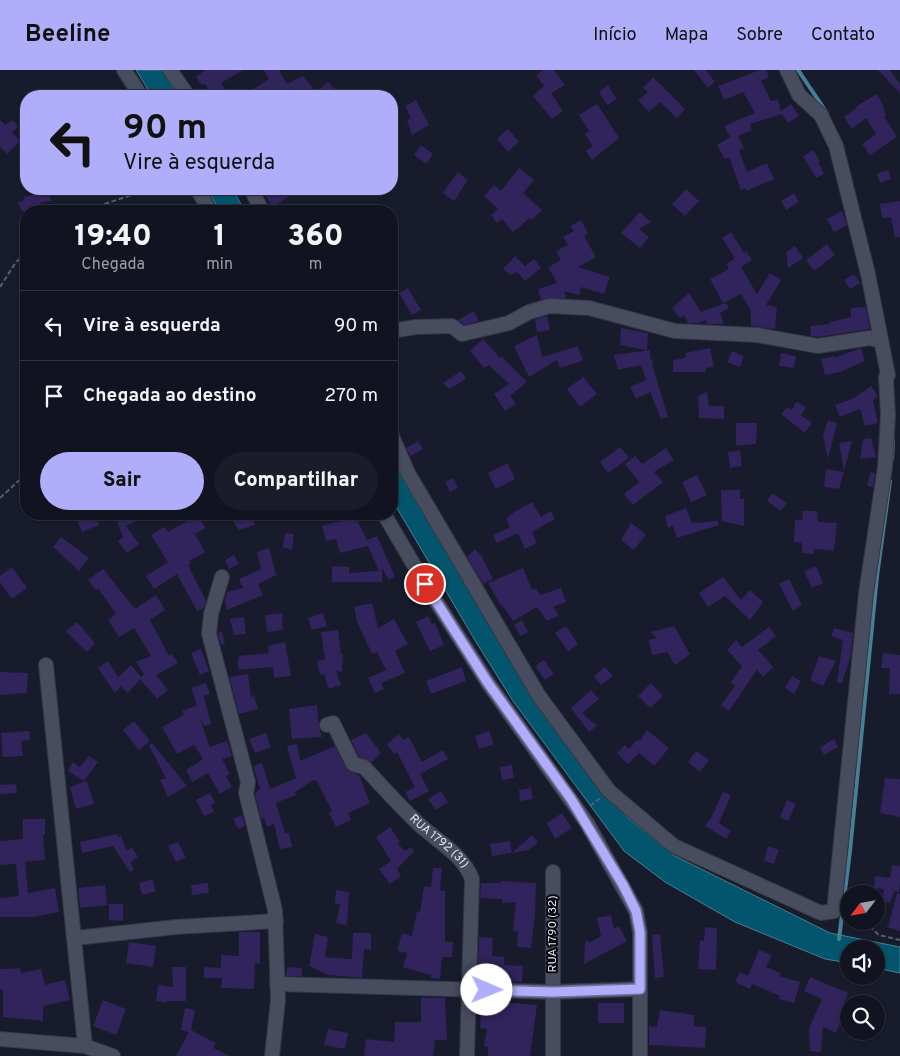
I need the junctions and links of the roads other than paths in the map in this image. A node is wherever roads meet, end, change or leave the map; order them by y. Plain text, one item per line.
1 (124, 70) edge
2 (170, 70) edge
3 (786, 70) edge
4 (137, 90) edge
5 (184, 90) edge
6 (398, 330) edge
7 (881, 341) junction
8 (894, 374) edge
9 (398, 450) edge
10 (388, 520) edge
11 (222, 577) dead end
12 (46, 665) dead end
13 (327, 725) dead end
14 (553, 872) dead end
15 (276, 921) junction
16 (75, 938) junction
17 (277, 984) junction
18 (470, 989) junction
19 (640, 989) junction
20 (553, 992) junction
21 (0, 1039) edge
22 (77, 1049) edge
23 (111, 1056) edge
24 (272, 1056) edge
25 (467, 1056) edge
26 (553, 1056) edge
27 (640, 1056) edge

1 - 4 street
2 - 5 street
3 - 7 street
6 - 7 street
7 - 8 street
8 - 9 street
10 - 19 street
11 - 15 street
12 - 16 street
13 - 18 street, RUA 1792 (31)
14 - 20 street, RUA 1790 (32)
15 - 16 street
15 - 17 street
16 - 22 street
17 - 18 street
17 - 24 street
18 - 20 street
18 - 25 street, RUA 1792 (31)
19 - 20 street
19 - 27 street
20 - 26 street, RUA 1790 (32)
21 - 22 street
22 - 23 street

